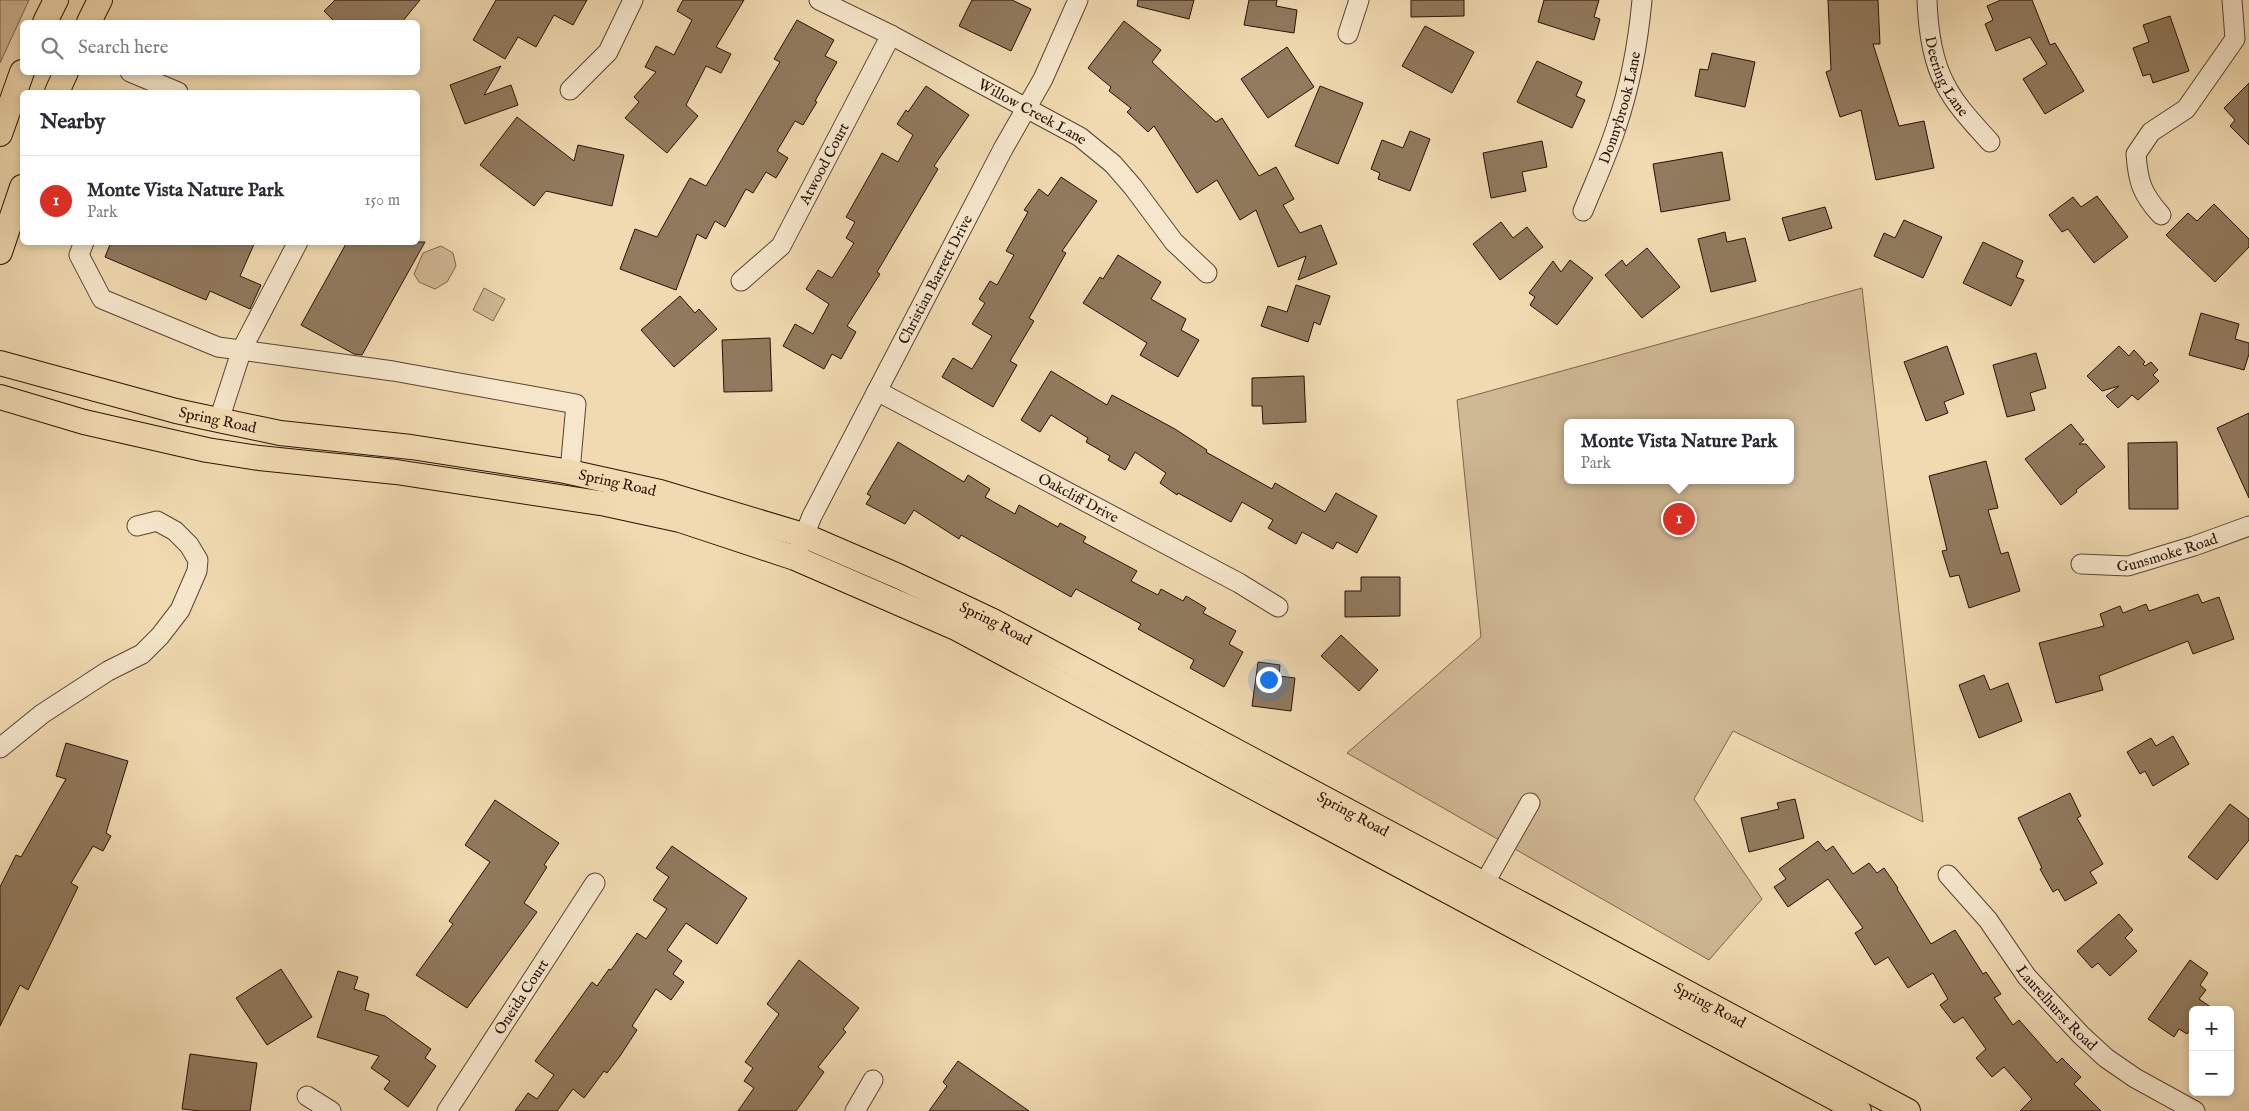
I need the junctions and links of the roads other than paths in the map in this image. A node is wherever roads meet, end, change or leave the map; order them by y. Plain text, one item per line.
1 (56, 0) edge
2 (100, 0) edge
3 (633, 0) edge
4 (819, 0) edge
5 (1078, 0) edge
6 (1359, 0) edge
7 (1642, 0) edge
8 (1927, 0) edge
9 (2232, 0) edge
10 (46, 20) edge
11 (90, 20) edge
12 (1348, 34) dead end
13 (891, 35) junction
14 (21, 75) edge
15 (65, 75) edge
16 (133, 75) edge
17 (145, 86) edge
18 (58, 90) edge
19 (167, 90) edge
20 (570, 90) dead end
21 (1027, 107) junction
22 (0, 134) edge
23 (1990, 142) dead end
24 (20, 193) edge
25 (1583, 211) dead end
26 (2162, 215) dead end
27 (83, 245) edge
28 (296, 245) edge
29 (0, 252) edge
30 (1207, 273) dead end
31 (742, 281) dead end
32 (242, 349) junction
33 (0, 363) edge
34 (877, 391) junction
35 (0, 397) edge
36 (219, 420) junction
37 (570, 472) junction
38 (137, 526) dead end
39 (2249, 526) edge
40 (803, 535) junction
41 (795, 558) junction
42 (2081, 564) dead end
43 (1278, 607) dead end
44 (0, 748) edge
45 (1530, 803) dead end
46 (1948, 875) dead end
47 (595, 882) dead end
48 (1484, 884) junction
49 (873, 1080) dead end
50 (307, 1096) dead end
51 (331, 1111) edge
52 (447, 1111) edge
53 (855, 1111) edge
54 (1859, 1111) edge
55 (1908, 1111) edge
56 (2195, 1111) edge

1 - 10 main road
2 - 11 main road
3 - 20 street
4 - 13 street, Willow Creek Lane
5 - 21 street, Christian Barrett Drive
6 - 12 street
7 - 25 street, Donnybrook Lane
8 - 23 street, Deering Lane
9 - 26 street
13 - 21 street, Willow Creek Lane
13 - 31 street, Atwood Court
14 - 22 main road
15 - 18 main road
16 - 17 street
17 - 19 street
21 - 30 street, Willow Creek Lane
21 - 34 street, Christian Barrett Drive
24 - 29 main road
27 - 32 street
28 - 32 street
32 - 36 street
32 - 37 street
33 - 36 main road, Spring Road
34 - 40 street, Christian Barrett Drive
34 - 43 street, Oakcliff Drive
35 - 41 main road, Spring Road
36 - 37 main road, Spring Road
37 - 40 main road, Spring Road
38 - 44 street
39 - 42 street, Gunsmoke Road
40 - 41 street, Christian Barrett Drive
40 - 48 main road, Spring Road
41 - 54 main road, Spring Road
45 - 48 street
46 - 56 street, Laurelhurst Road
47 - 52 street, Oneida Court
48 - 55 main road, Spring Road
49 - 53 street
50 - 51 street

